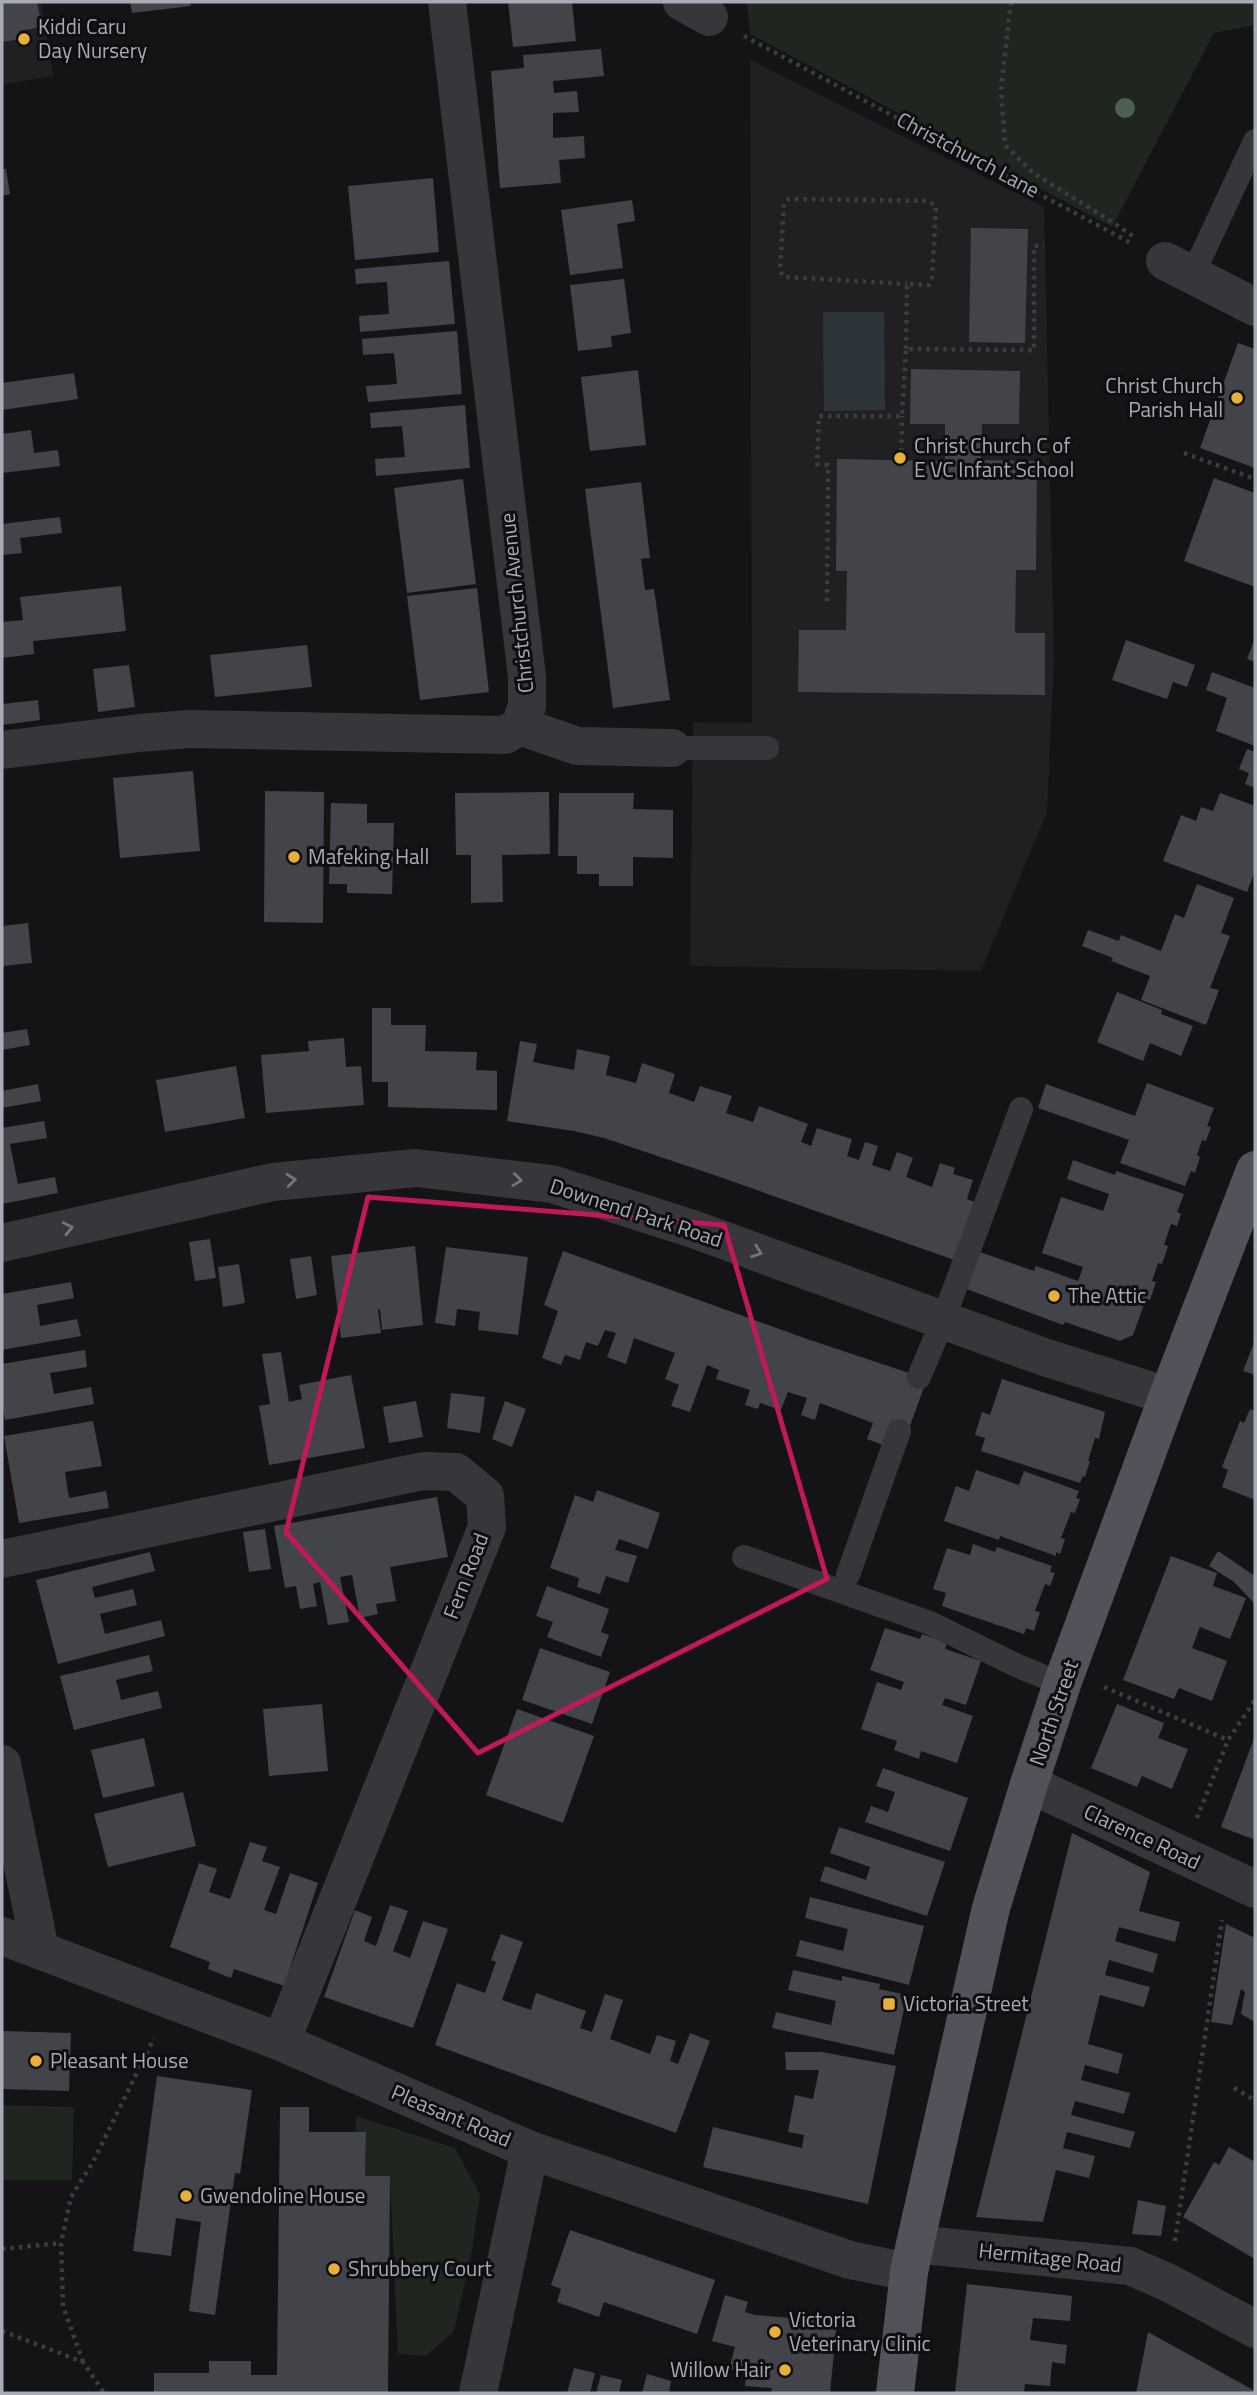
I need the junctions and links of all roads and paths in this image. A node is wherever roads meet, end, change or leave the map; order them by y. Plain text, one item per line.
1 (447, 2) edge
2 (1012, 2) edge
3 (695, 9) edge
4 (1255, 141) edge
5 (1044, 245) dead end
6 (1179, 268) junction
7 (907, 284) junction
8 (1255, 307) edge
9 (905, 349) junction
10 (902, 416) junction
11 (1184, 453) dead end
12 (901, 460) dead end
13 (1255, 479) edge
14 (827, 601) dead end
15 (520, 726) junction
16 (672, 748) joint
17 (766, 748) dead end
18 (2, 750) edge
19 (1021, 1109) dead end
20 (1255, 1170) edge
21 (2, 1243) edge
22 (943, 1320) junction
23 (919, 1377) dead end
24 (1168, 1396) junction
25 (899, 1431) dead end
26 (744, 1557) dead end
27 (2, 1559) edge
28 (848, 1575) dead end
29 (1065, 1678) junction
30 (1255, 1700) edge
31 (1228, 1741) junction
32 (2, 1764) edge
33 (1030, 1784) junction
34 (1182, 1856) junction
35 (1242, 1883) edge
36 (2, 1936) edge
37 (40, 1949) junction
38 (172, 2000) junction
39 (281, 2042) junction
40 (1234, 2088) dead end
41 (1255, 2100) edge
42 (530, 2150) junction
43 (61, 2243) junction
44 (2, 2249) edge
45 (912, 2258) junction
46 (1169, 2283) junction
47 (1255, 2329) edge
48 (2, 2331) edge
49 (83, 2362) junction
50 (104, 2393) edge
51 (478, 2393) edge
52 (895, 2393) edge

1 - 15 street, Christchurch Avenue
2 - 6 path
3 - 6 path, Christchurch Lane
4 - 6 lane
5 - 9 path
6 - 8 street
7 - 7 path
7 - 9 path
9 - 10 path
10 - 12 path
10 - 14 path
11 - 13 path
15 - 16 street
15 - 18 street
16 - 17 lane
19 - 22 lane
20 - 24 main road, North Street
21 -> 22 street, Downend Park Road
22 - 23 lane
22 - 24 street, Downend Park Road
24 - 29 main road, North Street
25 - 28 lane
26 - 29 lane
27 - 39 street, Fern Road
29 - 31 path
29 - 33 main road, North Street
30 - 31 path
31 - 34 path
32 - 37 street
33 - 34 street, Clarence Road
33 - 45 main road, North Street
34 - 35 street, Clarence Road
35 - 46 path
36 - 37 street, Pleasant Road
37 - 38 street, Pleasant Road
38 - 39 street, Pleasant Road
38 - 43 path
39 - 42 street, Pleasant Road
40 - 41 path
42 - 45 street, Pleasant Road
42 - 51 street
43 - 44 path
43 - 49 path
45 - 46 street, Hermitage Road
45 - 52 main road
46 - 47 street, Hermitage Road
48 - 49 path
49 - 50 path

